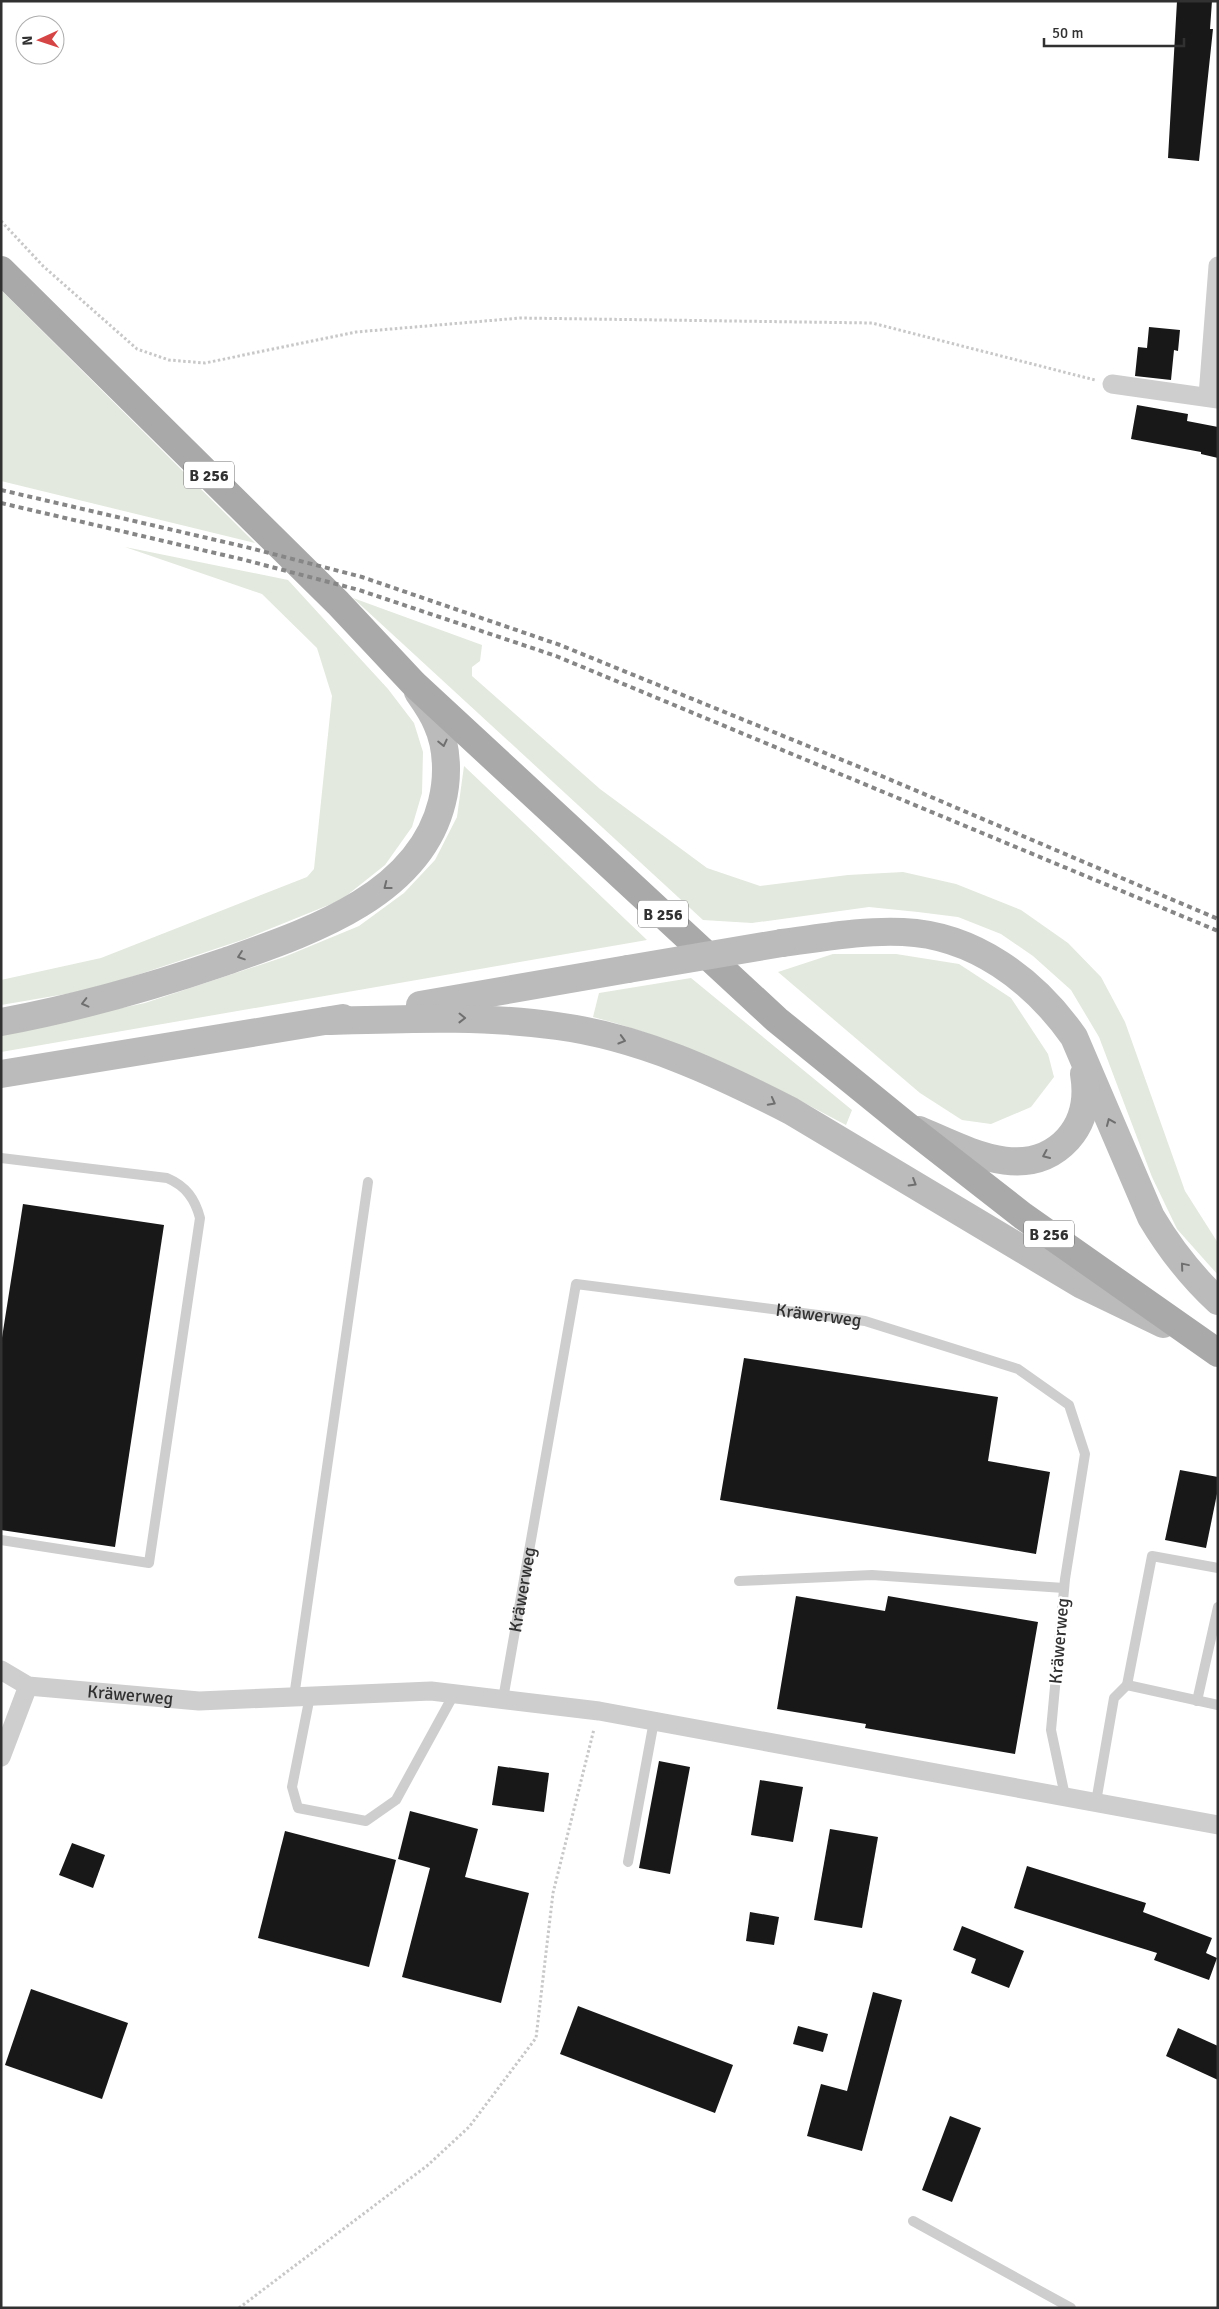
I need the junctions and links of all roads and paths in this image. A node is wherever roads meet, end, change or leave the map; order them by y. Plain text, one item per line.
1 (1, 221) edge
2 (1218, 266) edge
3 (1, 270) edge
4 (1112, 384) joint
5 (1213, 398) edge
6 (414, 684) junction
7 (326, 1021) junction
8 (1, 1022) edge
9 (1074, 1037) junction
10 (1, 1074) edge
11 (905, 1124) junction
12 (1, 1158) edge
13 (368, 1182) dead end
14 (1218, 1301) edge
15 (1207, 1346) edge
16 (1, 1540) edge
17 (1218, 1568) edge
18 (739, 1581) dead end
19 (1064, 1588) junction
20 (1218, 1607) edge
21 (1, 1670) edge
22 (1127, 1685) junction
23 (28, 1686) junction
24 (454, 1694) junction
25 (302, 1696) junction
26 (503, 1699) junction
27 (1197, 1701) junction
28 (1218, 1705) edge
29 (599, 1711) junction
30 (654, 1721) junction
31 (1, 1757) edge
32 (1064, 1796) junction
33 (1096, 1802) junction
34 (1218, 1825) edge
35 (628, 1862) dead end
36 (913, 2221) dead end
37 (240, 2308) edge
38 (1071, 2308) edge

1 - 4 path
2 - 5 street
3 - 6 main road, B 256
4 - 5 street
6 -> 8 main road
6 - 11 main road, B 256
7 - 9 main road, bridge
7 - 10 main road
7 -> 15 main road
9 -> 11 main road
14 -> 9 main road
11 - 15 main road, B 256
12 - 16 lane
13 - 25 lane
17 - 22 lane
18 - 19 lane
19 - 26 lane, Kräwerweg
19 - 32 lane, Kräwerweg
20 - 27 lane
21 - 23 street, Kräwerweg
22 - 27 lane
22 - 33 lane
23 - 25 street, Kräwerweg
23 - 31 street
24 - 25 street, Kräwerweg
24 - 25 lane
24 - 26 street, Kräwerweg
26 - 29 street, Kräwerweg
27 - 28 lane
29 - 30 street, Kräwerweg
29 - 37 path
30 - 32 street, Kräwerweg
30 - 35 lane
32 - 33 street, Kräwerweg
33 - 34 street, Kräwerweg
36 - 38 lane

